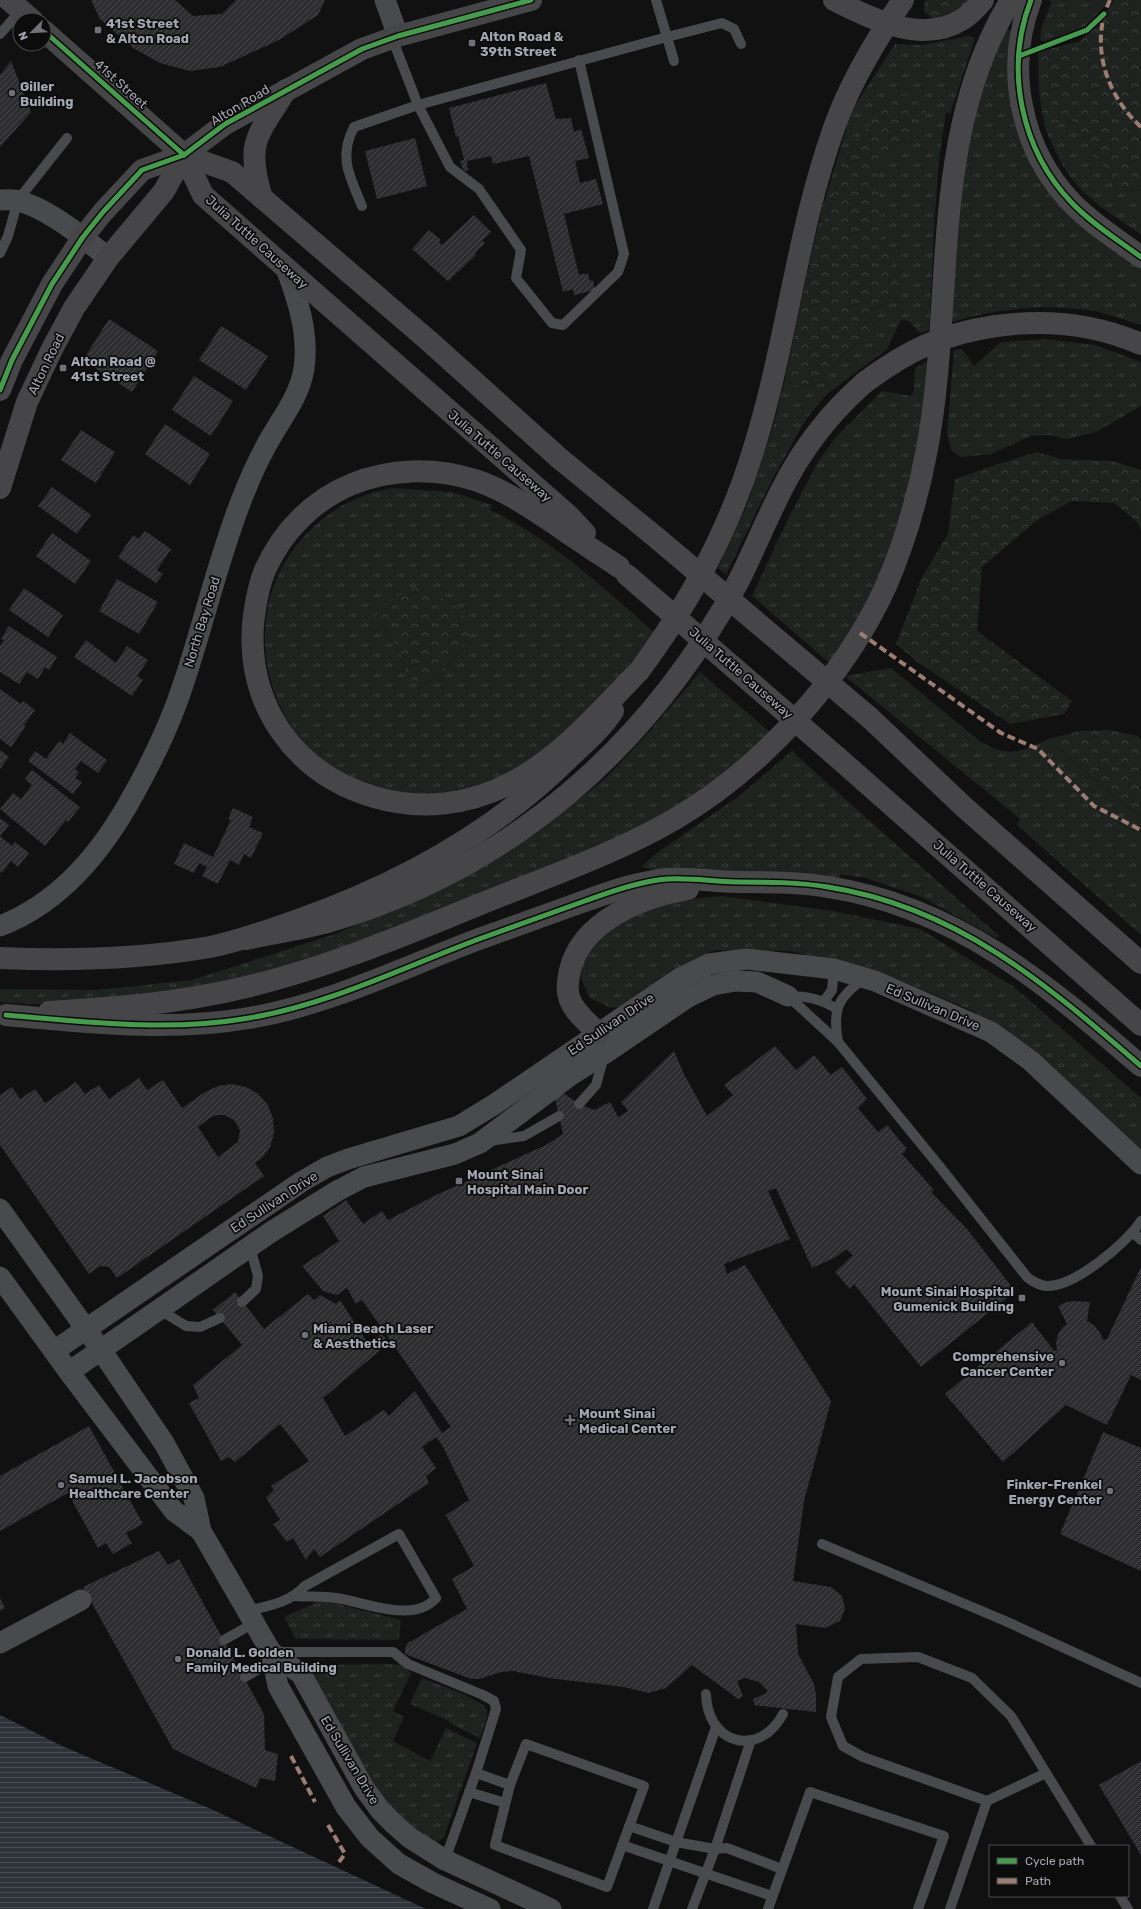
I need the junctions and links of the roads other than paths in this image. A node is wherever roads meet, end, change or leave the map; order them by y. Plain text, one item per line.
1 (385, 0) edge
2 (656, 0) edge
3 (834, 0) edge
4 (903, 0) edge
5 (983, 0) edge
6 (1011, 0) edge
7 (1031, 0) edge
8 (524, 1) edge
9 (20, 10) edge
10 (887, 24) junction
11 (0, 34) edge
12 (395, 37) junction
13 (667, 37) junction
14 (52, 38) edge
15 (741, 44) dead end
16 (579, 60) junction
17 (674, 61) dead end
18 (286, 90) junction
19 (418, 105) junction
20 (67, 138) dead end
21 (184, 155) junction
22 (262, 198) junction
23 (9, 200) edge
24 (362, 206) dead end
25 (83, 237) junction
26 (0, 253) edge
27 (1141, 257) edge
28 (108, 258) junction
29 (286, 268) junction
30 (1141, 344) edge
31 (0, 390) edge
32 (0, 488) edge
33 (623, 571) junction
34 (639, 671) junction
35 (729, 882) junction
36 (0, 926) edge
37 (246, 939) junction
38 (0, 958) edge
39 (1141, 963) edge
40 (834, 969) junction
41 (866, 978) junction
42 (788, 996) junction
43 (824, 1001) junction
44 (837, 1009) junction
45 (3, 1015) edge
46 (1141, 1025) edge
47 (598, 1033) junction
48 (838, 1042) junction
49 (604, 1054) junction
50 (1141, 1066) edge
51 (579, 1104) dead end
52 (559, 1116) dead end
53 (480, 1143) junction
54 (1141, 1164) edge
55 (0, 1209) edge
56 (1141, 1221) edge
57 (1133, 1232) junction
58 (1141, 1240) edge
59 (250, 1247) junction
60 (0, 1277) edge
61 (242, 1302) dead end
62 (160, 1310) junction
63 (220, 1318) dead end
64 (87, 1330) junction
65 (101, 1350) junction
66 (54, 1351) junction
67 (69, 1372) junction
68 (201, 1531) junction
69 (822, 1544) dead end
70 (295, 1596) junction
71 (80, 1600) dead end
72 (250, 1617) junction
73 (224, 1640) dead end
74 (0, 1643) edge
75 (272, 1657) junction
76 (244, 1677) dead end
77 (1141, 1683) edge
78 (706, 1694) dead end
79 (783, 1714) dead end
80 (716, 1727) junction
81 (751, 1740) junction
82 (354, 1770) junction
83 (476, 1773) junction
84 (1046, 1773) junction
85 (510, 1785) junction
86 (469, 1792) junction
87 (339, 1795) junction
88 (987, 1801) junction
89 (505, 1803) junction
90 (629, 1826) junction
91 (676, 1842) junction
92 (622, 1845) junction
93 (1090, 1845) edge
94 (715, 1849) junction
95 (445, 1860) junction
96 (669, 1861) junction
97 (782, 1869) junction
98 (705, 1874) junction
99 (452, 1891) junction
100 (772, 1896) junction
101 (1121, 1897) edge
102 (490, 1909) edge
103 (551, 1909) edge
104 (654, 1909) edge
105 (692, 1909) edge
106 (768, 1909) edge
107 (918, 1909) edge
108 (950, 1909) edge
109 (1128, 1909) edge

1 - 12 street
2 - 13 lane
3 - 10 main road
4 - 10 main road
5 - 10 main road
6 - 45 main road
7 - 27 main road
8 - 12 main road, Alton Road
9 - 11 lane
10 - 34 main road
12 - 18 main road, Alton Road
12 - 19 lane
13 - 15 lane
13 - 16 lane
13 - 17 lane
14 - 21 main road, 41st Street
16 - 19 lane
16 - 19 lane
18 - 21 main road, Alton Road
18 - 22 main road
19 - 24 lane
20 - 23 lane
21 - 22 main road
21 - 25 main road, Alton Road
21 - 28 main road, Alton Road
21 - 29 main road, Julia Tuttle Causeway
22 - 39 main road, bridge
23 - 25 street
23 - 26 lane
25 - 28 street
25 - 31 main road, Alton Road
28 - 32 main road, Alton Road
29 - 33 main road, Julia Tuttle Causeway
29 - 36 street, North Bay Road
30 - 37 main road, bridge
33 - 34 main road
33 - 46 main road, Julia Tuttle Causeway, bridge
34 - 37 main road
35 - 45 main road
35 - 47 main road
35 - 50 main road
37 - 38 main road
40 - 41 street, Ed Sullivan Drive
40 - 43 lane
40 - 47 street, Ed Sullivan Drive
41 - 44 lane
41 - 54 street, Ed Sullivan Drive
42 - 43 lane
42 - 48 lane
42 - 49 street, Ed Sullivan Drive
43 - 44 lane
44 - 48 lane
47 - 64 street, Ed Sullivan Drive
48 - 57 lane
49 - 51 lane
49 - 53 street, Ed Sullivan Drive
52 - 53 lane
53 - 59 street, Ed Sullivan Drive
55 - 64 street, Ed Sullivan Drive
56 - 57 lane
57 - 58 lane
59 - 61 lane
59 - 62 street, Ed Sullivan Drive
60 - 66 street, Ed Sullivan Drive
62 - 63 lane
62 - 65 street, Ed Sullivan Drive
64 - 65 street, Ed Sullivan Drive
64 - 66 street, Ed Sullivan Drive
65 - 67 street, Ed Sullivan Drive
65 - 68 street, Ed Sullivan Drive
66 - 67 street, Ed Sullivan Drive
67 - 68 street, Ed Sullivan Drive
68 - 72 street, Ed Sullivan Drive
69 - 77 lane
70 - 70 lane
70 - 72 lane
71 - 74 street
72 - 73 lane
72 - 75 street, Ed Sullivan Drive
75 - 76 lane
75 - 82 street, Ed Sullivan Drive
75 - 83 lane
75 - 87 street, Ed Sullivan Drive
78 - 80 lane
79 - 81 lane
80 - 81 lane
80 - 91 lane
81 - 94 lane
82 - 87 street
82 - 95 street, Ed Sullivan Drive
83 - 85 lane
83 - 86 lane
84 - 88 lane
84 - 88 lane
84 - 93 lane
85 - 89 lane
85 - 90 lane
86 - 89 lane
86 - 95 lane
87 - 99 street, Ed Sullivan Drive
88 - 108 lane
89 - 92 lane
90 - 91 lane
90 - 92 lane
91 - 94 lane
91 - 96 lane
92 - 96 lane
94 - 97 lane
94 - 98 lane
95 - 99 street
95 - 103 street, Ed Sullivan Drive
96 - 98 lane
96 - 104 lane
97 - 100 lane
97 - 107 lane
98 - 100 lane
98 - 105 lane
99 - 102 street, Ed Sullivan Drive
100 - 106 lane
101 - 109 lane

